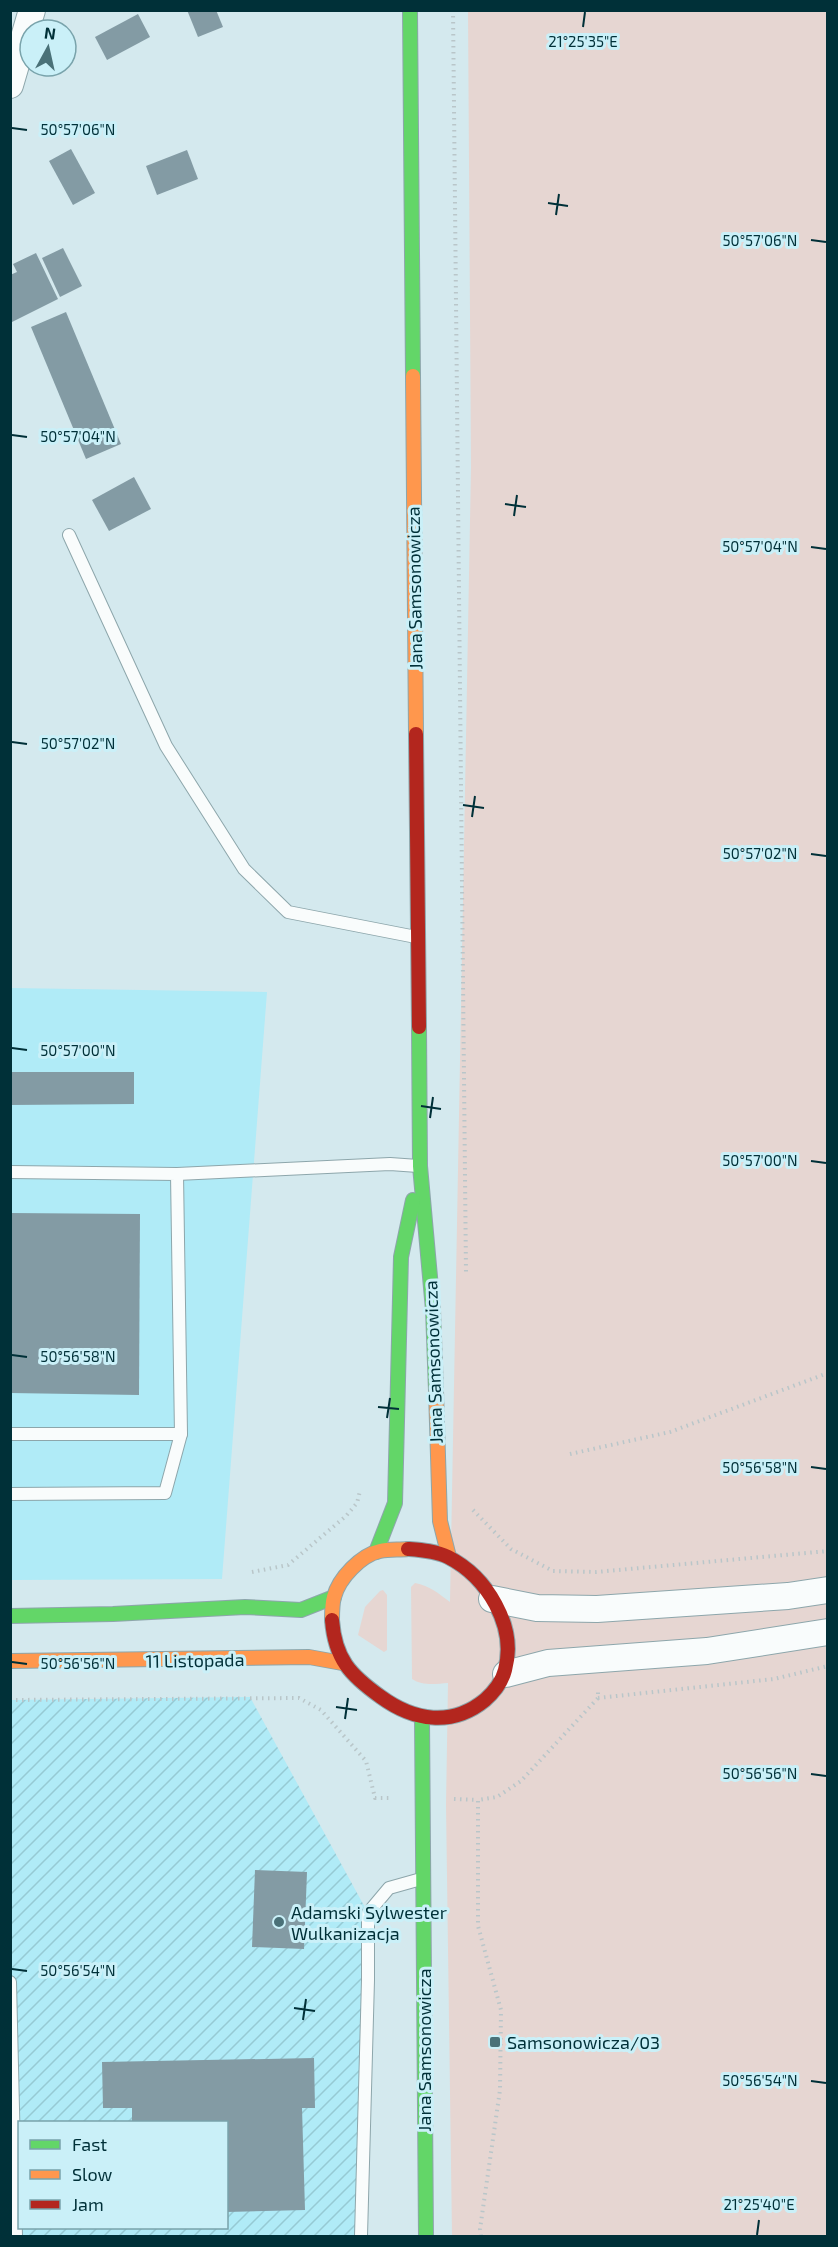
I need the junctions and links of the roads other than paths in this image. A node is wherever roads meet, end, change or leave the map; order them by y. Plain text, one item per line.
1 (32, 10) edge
2 (410, 10) edge
3 (10, 84) edge
4 (69, 534) dead end
5 (418, 938) junction
6 (420, 1166) junction
7 (10, 1173) edge
8 (177, 1174) junction
9 (10, 1434) edge
10 (181, 1434) junction
11 (10, 1494) edge
12 (376, 1552) junction
13 (449, 1557) junction
14 (828, 1590) edge
15 (334, 1596) junction
16 (492, 1599) junction
17 (10, 1616) edge
18 (828, 1632) edge
19 (10, 1661) edge
20 (342, 1664) junction
21 (506, 1674) junction
22 (422, 1719) junction
23 (422, 1879) junction
24 (10, 1982) edge
25 (16, 2236) edge
26 (361, 2236) edge
27 (426, 2236) edge

1 - 3 street
2 - 5 main road, Jana Samsonowicza
4 - 5 lane
5 - 6 main road, Jana Samsonowicza
6 - 8 lane
6 - 12 main road, Jana Samsonowicza
6 - 13 main road, Jana Samsonowicza
7 - 8 lane
8 - 10 lane
9 - 10 lane
10 - 11 lane
12 - 13 main road
12 - 15 main road
13 - 16 main road
14 - 16 street
15 - 17 main road
15 - 20 main road
16 - 21 main road
18 - 21 street
19 - 20 main road, 11 Listopada
20 - 22 main road
21 - 22 main road
22 - 23 main road, Jana Samsonowicza
23 - 26 lane
23 - 27 main road, Jana Samsonowicza
24 - 25 lane

